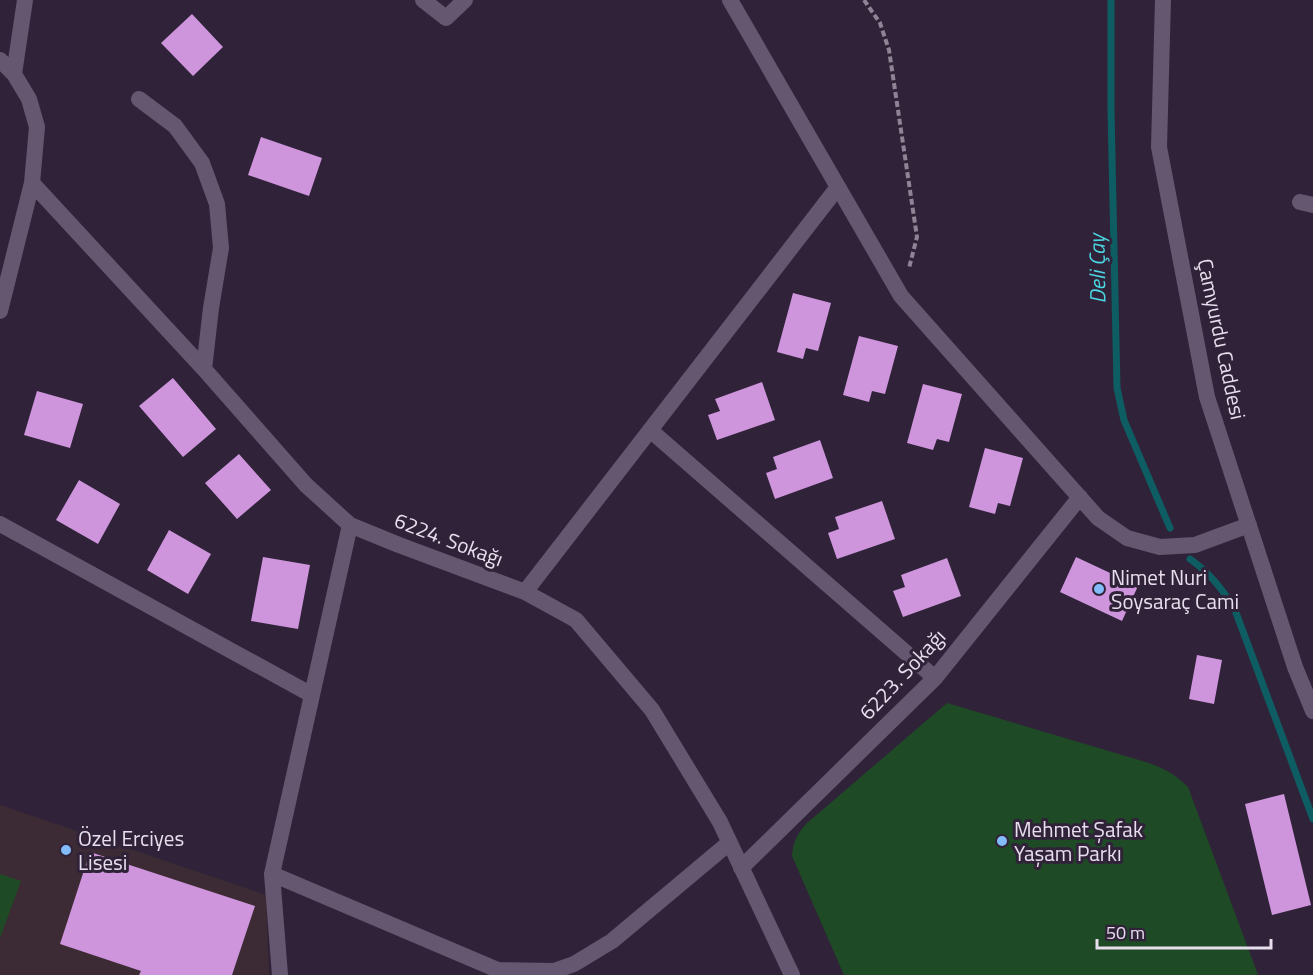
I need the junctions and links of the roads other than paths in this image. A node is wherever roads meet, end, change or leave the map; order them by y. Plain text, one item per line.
1 (25, 0) edge
2 (423, 0) edge
3 (465, 0) edge
4 (730, 0) edge
5 (1163, 0) edge
6 (0, 60) edge
7 (14, 74) junction
8 (139, 99) dead end
9 (32, 183) junction
10 (838, 187) junction
11 (0, 311) edge
12 (204, 369) junction
13 (650, 429) junction
14 (1080, 497) junction
15 (0, 524) edge
16 (350, 525) junction
17 (1249, 525) junction
18 (525, 591) junction
19 (935, 678) junction
20 (312, 695) junction
21 (1313, 711) edge
22 (729, 843) junction
23 (741, 868) junction
24 (272, 874) junction
25 (280, 975) edge
26 (792, 975) edge

1 - 7 street
2 - 3 street
4 - 10 street
5 - 17 street, Çamyurdu Caddesi
6 - 7 street
7 - 9 street
8 - 12 street
9 - 11 street
9 - 12 street, 6224. Sokağı
10 - 13 street
10 - 14 street
12 - 16 street, 6224. Sokağı
13 - 18 street
13 - 19 street
14 - 17 street
14 - 19 street, 6223. Sokağı
15 - 20 street
16 - 18 street, 6224. Sokağı
16 - 20 street
17 - 21 street, Çamyurdu Caddesi
18 - 22 street, 6224. Sokağı
19 - 23 street, 6223. Sokağı
20 - 24 street
22 - 23 street, 6224. Sokağı
22 - 24 street
23 - 26 street, 6224. Sokağı
24 - 25 street

